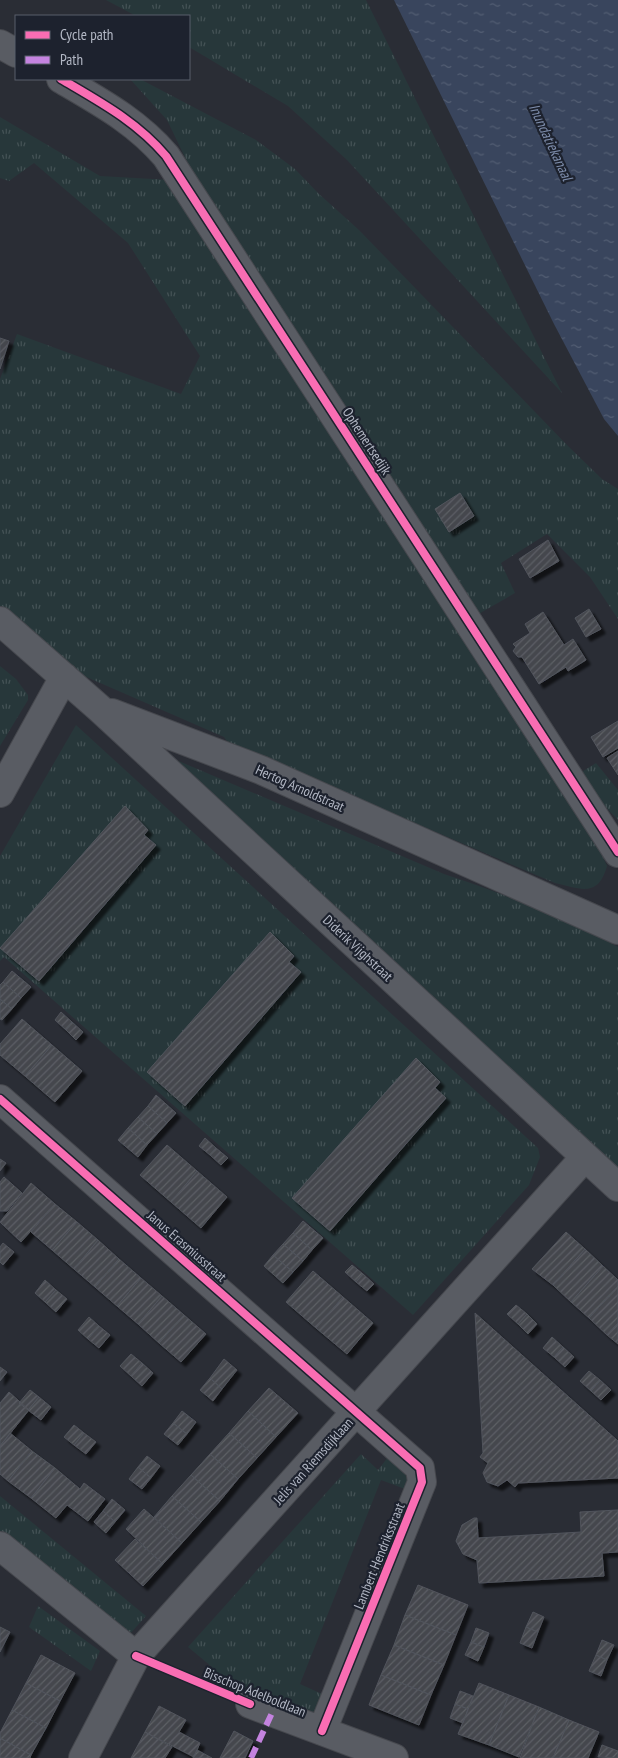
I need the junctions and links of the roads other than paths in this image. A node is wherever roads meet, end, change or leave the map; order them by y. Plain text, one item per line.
1 (0, 44) edge
2 (15, 52) edge
3 (63, 80) edge
4 (0, 621) edge
5 (64, 677) junction
6 (99, 708) junction
7 (0, 793) edge
8 (618, 852) edge
9 (618, 930) edge
10 (0, 1099) edge
11 (585, 1157) junction
12 (618, 1187) edge
13 (357, 1412) junction
14 (0, 1546) edge
15 (136, 1656) junction
16 (250, 1704) dead end
17 (322, 1731) junction
18 (82, 1758) edge
19 (394, 1758) edge

1 - 2 street
3 - 8 street, Ophemertsedijk
4 - 5 street, Hertog Arnoldstraat
5 - 6 street, Hertog Arnoldstraat
5 - 7 street
6 - 9 street, Hertog Arnoldstraat
6 - 11 street, Diderik Vijghstraat
10 - 13 street, Janus Erasmiusstraat
11 - 12 street, Diderik Vijghstraat
11 - 13 street, Jelis van Riemsdijklaan
13 - 15 street, Jelis van Riemsdijklaan
13 - 17 street, Lambert Hendriksstraat
14 - 15 street
15 - 18 street, Jelis van Riemsdijklaan
16 - 17 street, Bisschop Adelboldlaan
17 - 19 street, Bisschop Adelboldlaan

